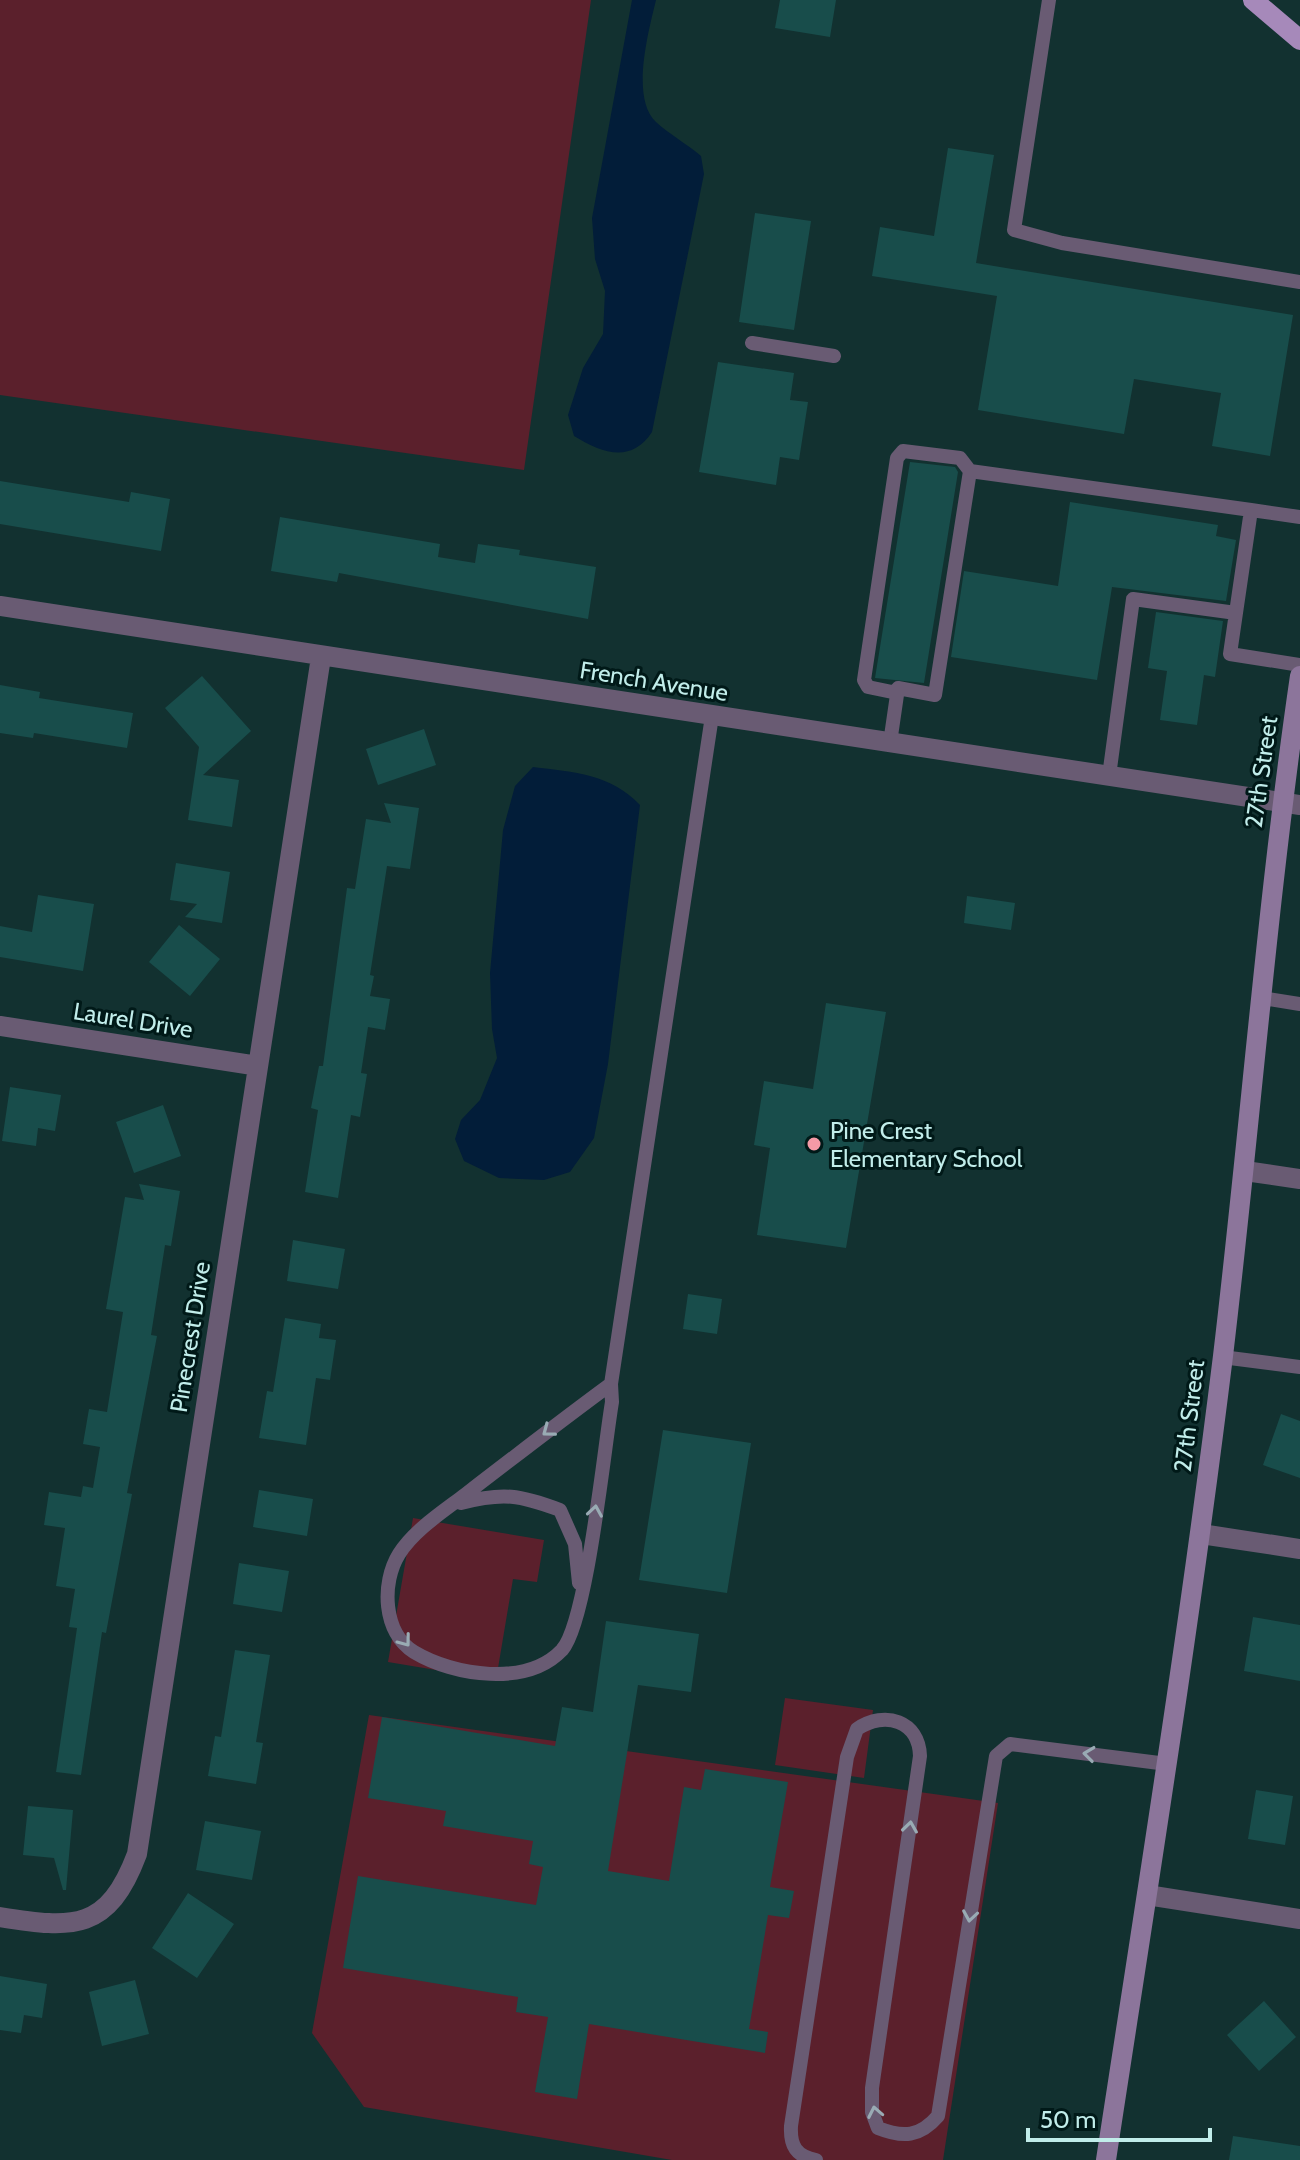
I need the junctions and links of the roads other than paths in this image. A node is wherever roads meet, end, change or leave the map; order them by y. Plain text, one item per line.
1 (1049, 0) edge
2 (1253, 0) edge
3 (1300, 40) edge
4 (1300, 282) edge
5 (752, 343) dead end
6 (834, 356) dead end
7 (970, 471) junction
8 (1251, 510) junction
9 (1300, 517) edge
10 (0, 606) edge
11 (1236, 613) junction
12 (321, 657) junction
13 (1300, 665) edge
14 (1300, 676) edge
15 (897, 693) junction
16 (712, 716) junction
17 (890, 743) junction
18 (1109, 776) junction
19 (1294, 800) edge
20 (1262, 998) junction
21 (1300, 1004) edge
22 (0, 1026) edge
23 (258, 1066) junction
24 (1245, 1171) junction
25 (1300, 1179) edge
26 (1222, 1357) junction
27 (1300, 1367) edge
28 (611, 1384) junction
29 (452, 1505) junction
30 (1201, 1534) junction
31 (1300, 1549) edge
32 (581, 1607) junction
33 (1167, 1764) junction
34 (1147, 1895) junction
35 (0, 1917) edge
36 (1300, 1919) edge
37 (816, 2160) edge
38 (1106, 2160) edge

1 - 4 lane
2 - 3 main road
5 - 6 lane
7 - 8 lane
7 - 15 lane
7 - 15 lane
8 - 9 lane
8 - 11 lane
10 - 12 street, French Avenue
11 - 13 lane
11 - 18 lane
12 - 16 street, French Avenue
12 - 23 street, Pinecrest Drive
14 - 19 main road, 27th Street
15 - 17 lane
16 - 17 street, French Avenue
16 - 28 lane
17 - 18 street, French Avenue
18 - 19 street, French Avenue
19 - 20 main road, 27th Street
20 - 21 lane
20 - 24 main road, 27th Street
22 - 23 street, Laurel Drive
23 - 35 street, Pinecrest Drive
24 - 25 street
24 - 26 main road, 27th Street
26 - 27 lane
26 - 30 main road, 27th Street
28 -> 29 lane
32 -> 28 lane
29 - 32 lane
29 -> 32 lane
30 - 31 street
30 - 33 main road, 27th Street
33 - 34 main road, 27th Street
33 -> 37 lane
34 - 36 street
34 - 38 main road, 27th Street

